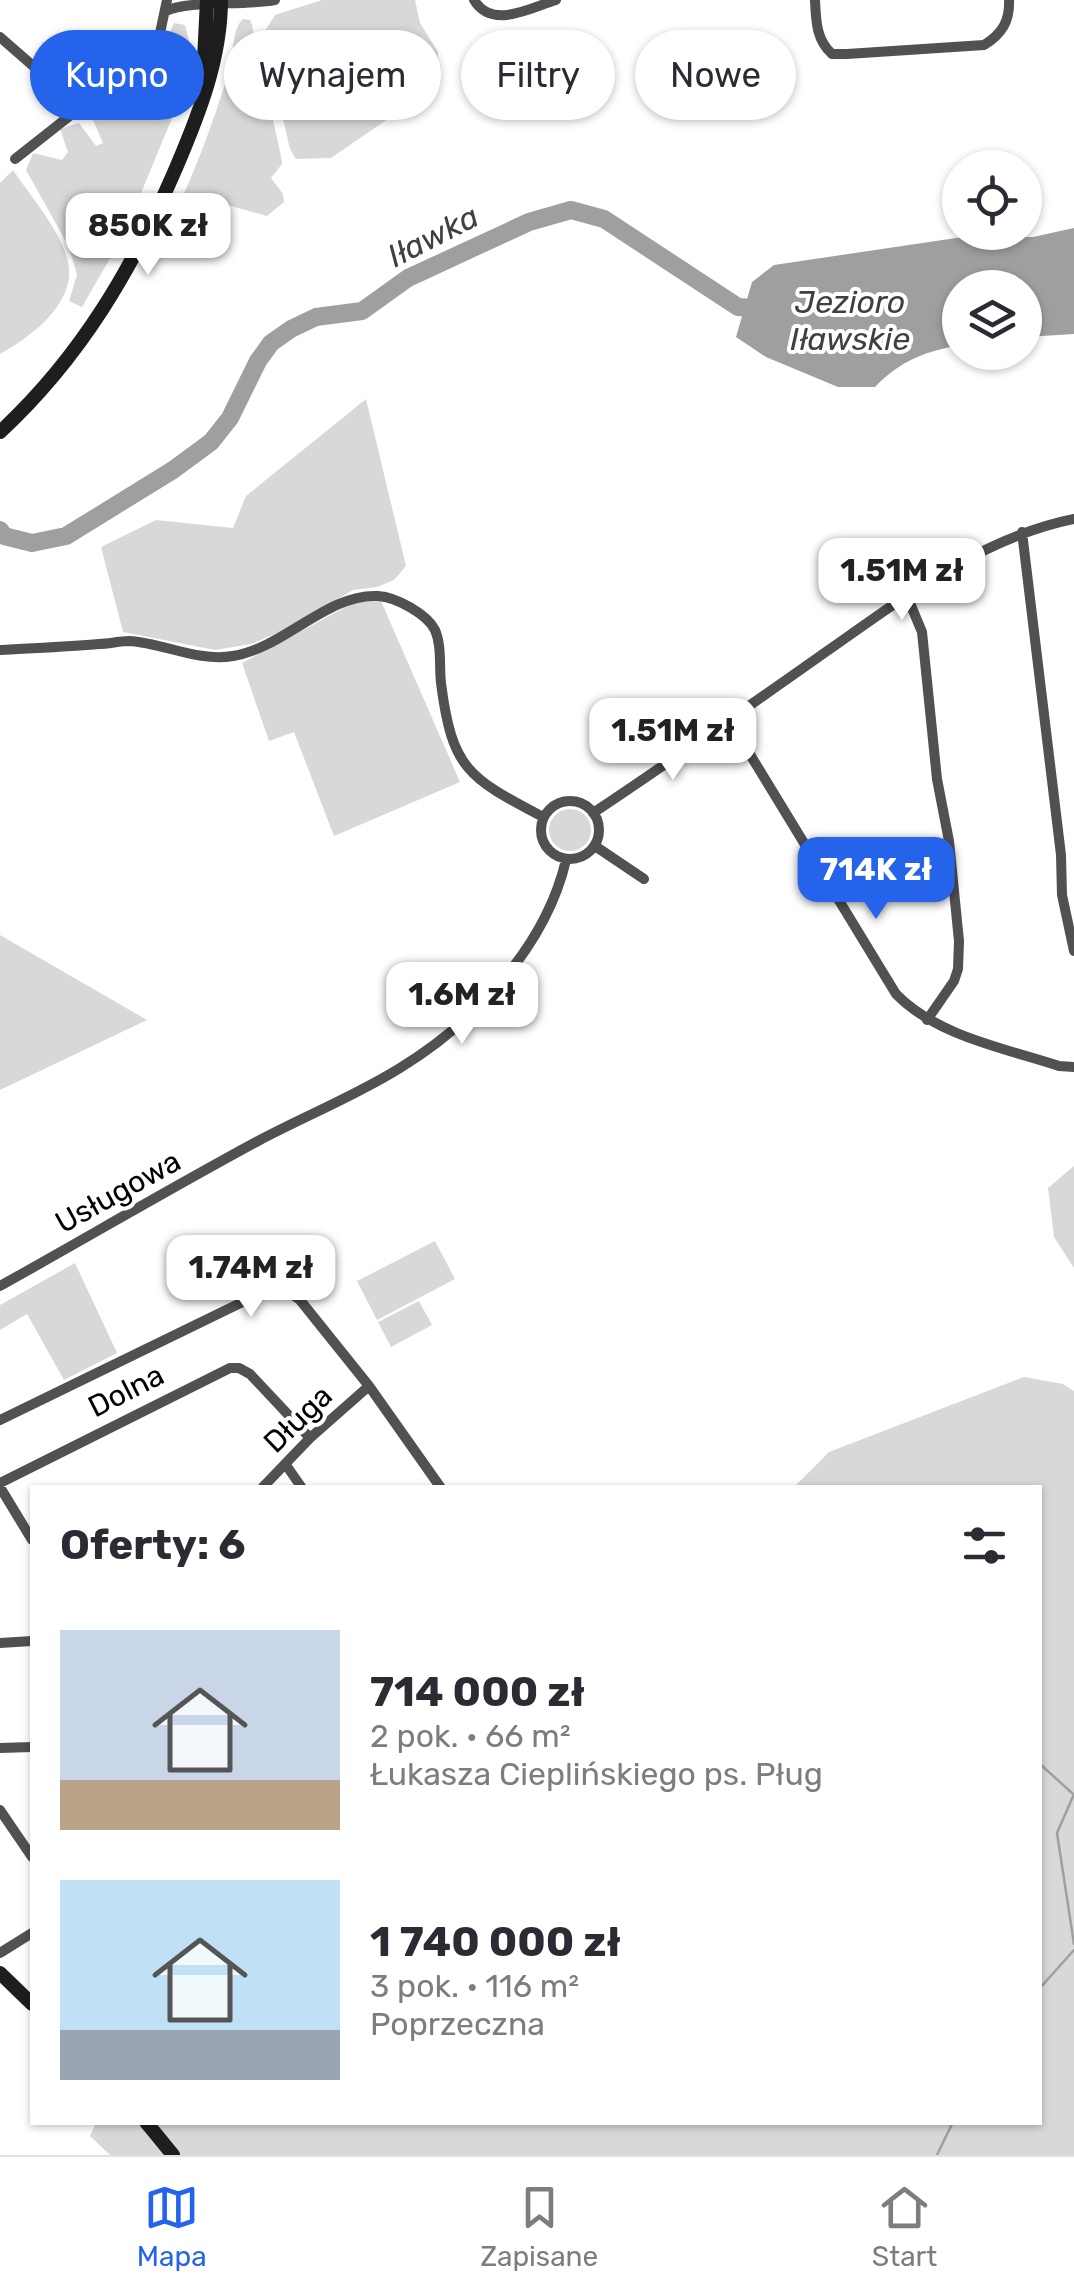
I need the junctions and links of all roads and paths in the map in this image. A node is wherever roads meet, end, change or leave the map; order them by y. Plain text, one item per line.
1 (275, 0) edge
2 (474, 0) edge
3 (556, 0) edge
4 (815, 0) edge
5 (1009, 0) edge
6 (214, 2) edge
7 (167, 6) edge
8 (158, 30) edge
9 (0, 36) edge
10 (30, 63) edge
11 (64, 120) edge
12 (15, 159) dead end
13 (0, 432) edge
14 (1074, 519) edge
15 (1022, 532) junction
16 (907, 596) junction
17 (0, 650) edge
18 (729, 720) junction
19 (593, 813) junction
20 (543, 817) junction
21 (594, 846) junction
22 (566, 860) junction
23 (644, 878) dead end
24 (1074, 951) edge
25 (927, 1020) junction
26 (1074, 1068) edge
27 (0, 1286) edge
28 (369, 1386) junction
29 (0, 1420) edge
30 (310, 1438) junction
31 (286, 1466) junction
32 (0, 1485) edge
33 (265, 1485) edge
34 (300, 1485) edge
35 (438, 1485) edge
36 (30, 1537) edge
37 (30, 1642) edge
38 (0, 1643) edge
39 (30, 1747) edge
40 (0, 1748) edge
41 (0, 1810) edge
42 (30, 1854) edge
43 (30, 1934) edge
44 (0, 1952) edge
45 (0, 1974) edge
46 (0, 1986) edge
47 (30, 2002) edge
48 (30, 2014) edge
49 (148, 2125) edge
50 (173, 2155) edge

1 - 6 street
2 - 3 street
4 - 5 street
6 - 7 street
6 - 13 main road
7 - 8 street
9 - 10 street
11 - 12 street
14 - 15 street
15 - 16 street
15 - 24 street
16 - 18 street
16 - 25 street
17 - 20 street
18 - 19 street
18 - 25 street
19 - 20 street
19 - 21 street
20 - 22 street
21 - 22 street
21 - 23 street
22 - 27 street, Usługowa
25 - 26 street
28 - 29 street
28 - 30 street, Długa
28 - 35 street
30 - 31 street, Długa
30 - 32 street, Dolna
31 - 33 street, Długa
31 - 34 street
32 - 36 street, Dolna
37 - 38 street
39 - 40 street
41 - 42 street
43 - 44 street
45 - 47 main road
46 - 48 main road
49 - 50 main road

